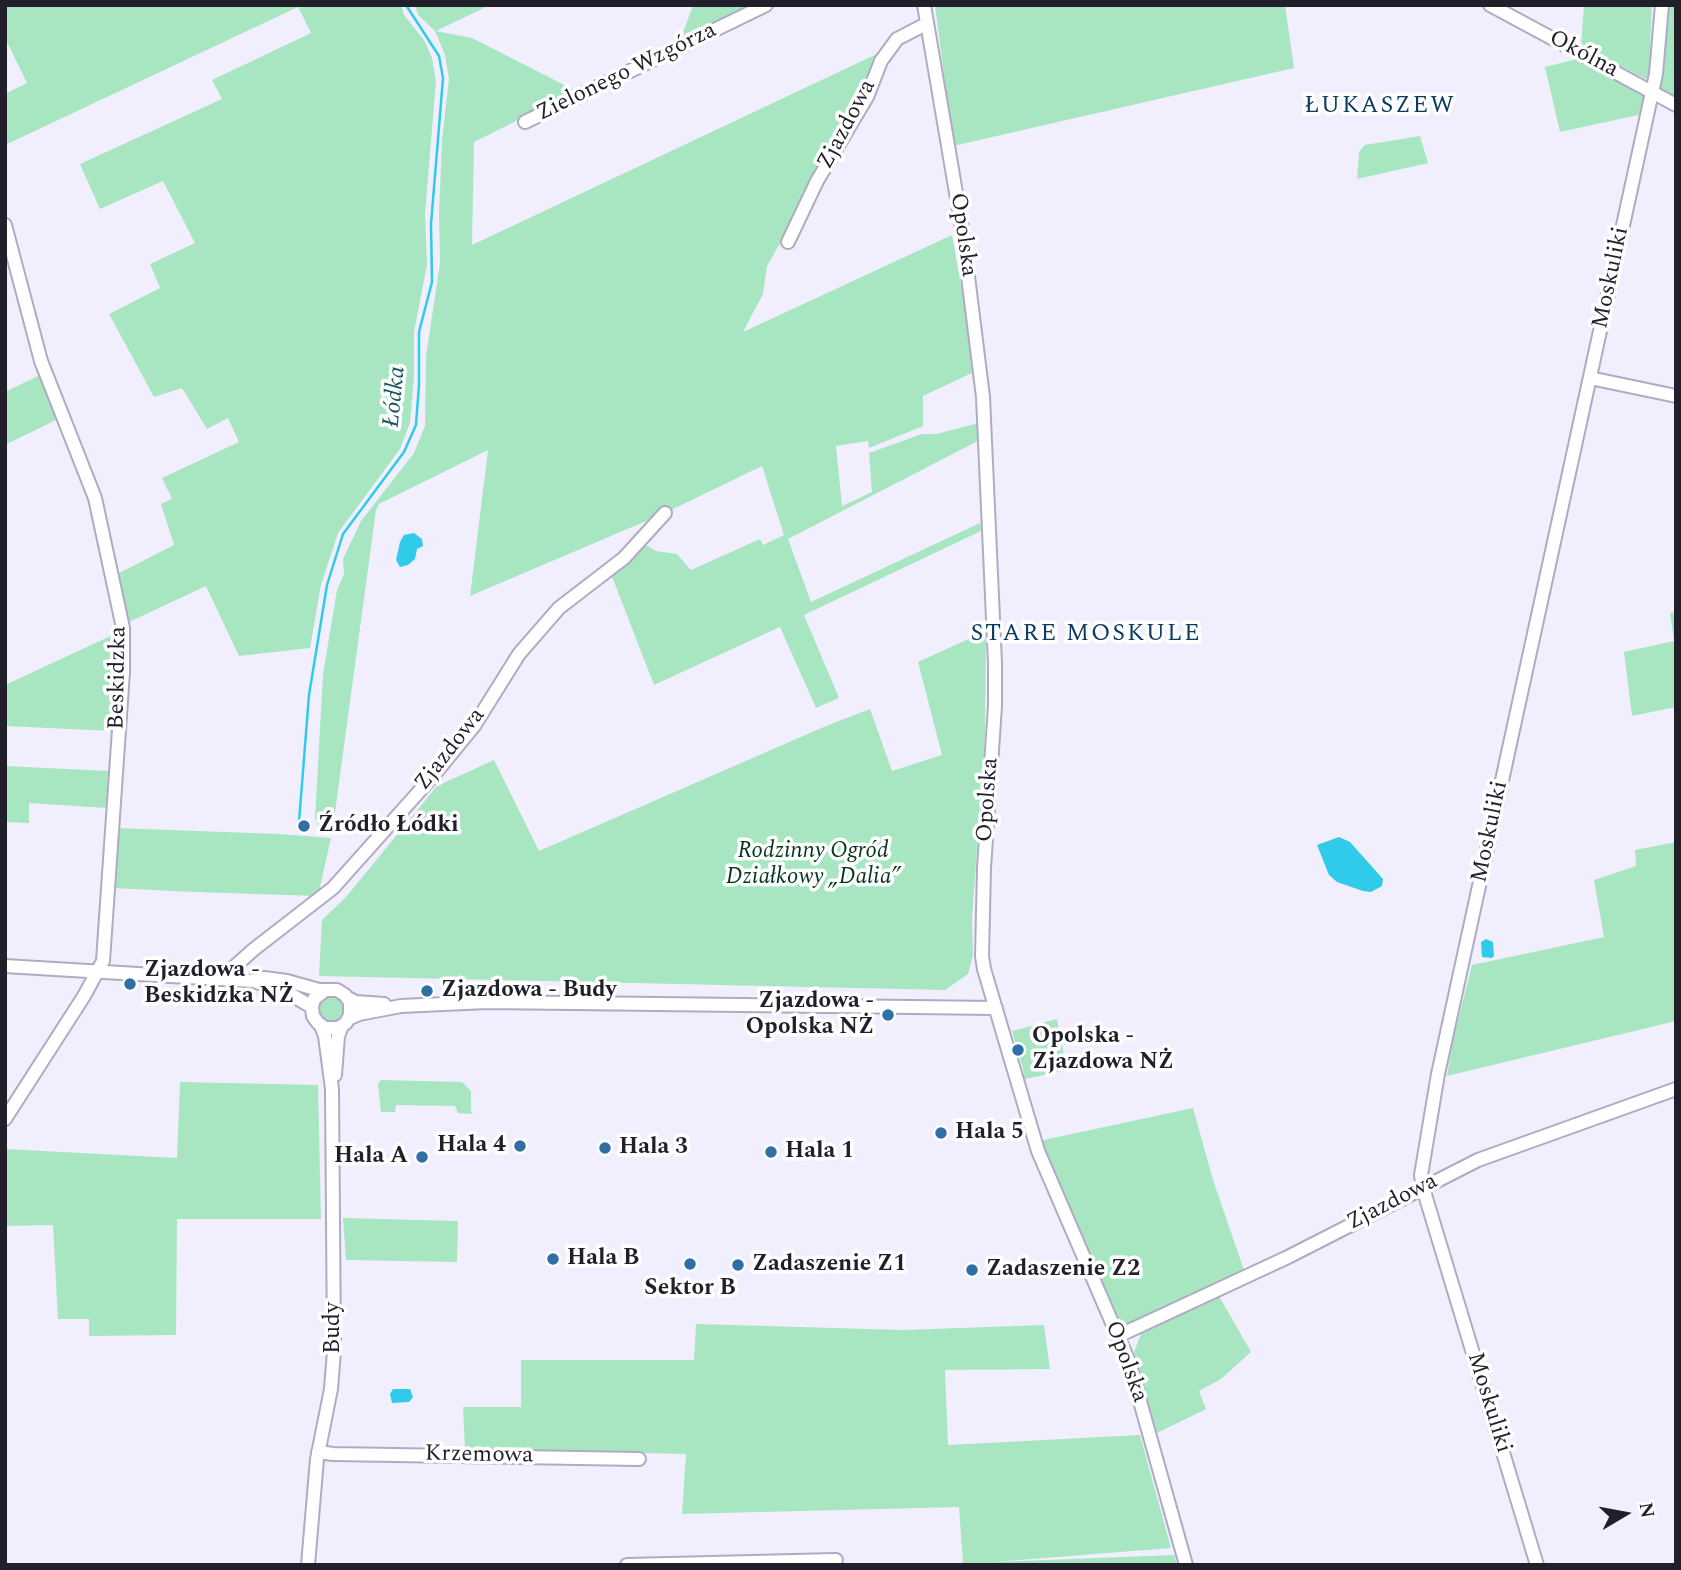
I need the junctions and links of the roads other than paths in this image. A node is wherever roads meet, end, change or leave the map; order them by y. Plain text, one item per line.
1 (766, 5) edge
2 (924, 5) edge
3 (1490, 5) edge
4 (1662, 5) edge
5 (926, 24) junction
6 (1651, 92) junction
7 (1676, 105) edge
8 (525, 122) dead end
9 (5, 225) edge
10 (788, 242) dead end
11 (9, 258) edge
12 (1590, 378) junction
13 (1676, 396) edge
14 (665, 513) dead end
15 (5, 966) edge
16 (98, 971) junction
17 (230, 980) junction
18 (254, 981) junction
19 (324, 990) junction
20 (348, 998) junction
21 (401, 1006) junction
22 (312, 1007) junction
23 (996, 1008) junction
24 (345, 1022) junction
25 (321, 1026) junction
26 (332, 1089) junction
27 (1676, 1089) edge
28 (5, 1119) edge
29 (1423, 1188) junction
30 (1118, 1336) junction
31 (318, 1452) junction
32 (639, 1459) dead end
33 (836, 1560) dead end
34 (308, 1565) edge
35 (627, 1565) edge
36 (1186, 1565) edge
37 (1538, 1565) edge

1 - 8 street, Zielonego Wzgórza
2 - 5 street, Opolska
3 - 6 street, Okólna
4 - 6 street, Moskuliki
5 - 10 street, Zjazdowa
5 - 23 street, Opolska
6 - 7 street, Okólna
6 - 12 street, Moskuliki
9 - 11 street, Beskidzka
11 - 16 street, Beskidzka
12 - 13 street
12 - 29 street, Moskuliki
14 - 17 street, Zjazdowa
15 - 16 street
16 - 17 street
16 - 28 street, Beskidzka
17 - 18 street
18 - 19 street
18 - 22 street
19 - 20 street
19 - 22 street
20 - 21 street
20 - 24 street
21 - 23 street
21 - 24 street
22 - 25 street
23 - 30 street, Opolska
24 - 25 street
24 - 26 street, Budy
25 - 26 street, Budy
26 - 31 street, Budy
27 - 29 street, Zjazdowa
29 - 30 street, Zjazdowa
29 - 37 street, Moskuliki
30 - 36 street, Opolska
31 - 32 street, Krzemowa
31 - 34 street, Budy
33 - 35 street

